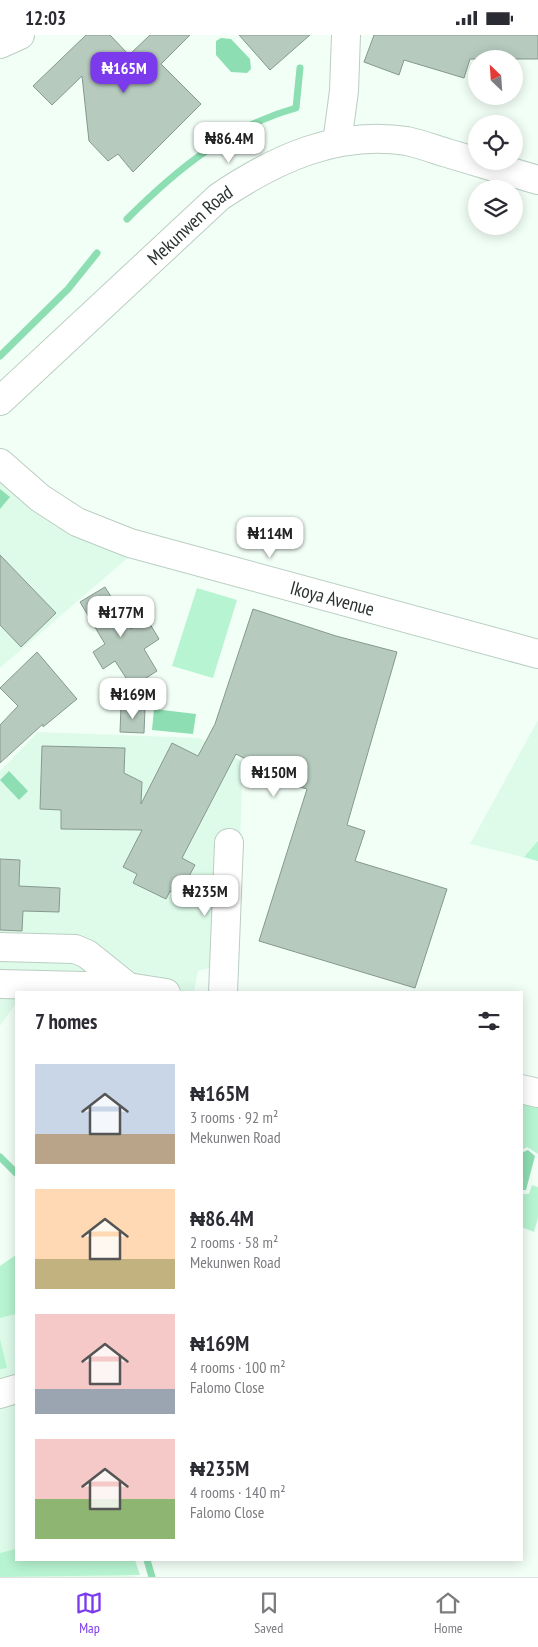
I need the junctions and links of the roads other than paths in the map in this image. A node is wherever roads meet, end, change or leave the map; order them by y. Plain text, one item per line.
1 (20, 35) edge
2 (346, 35) edge
3 (0, 44) edge
4 (337, 143) junction
5 (538, 180) edge
6 (0, 401) edge
7 (0, 463) edge
8 (538, 654) edge
9 (229, 843) dead end
10 (0, 947) edge
11 (0, 984) edge
12 (128, 987) junction
13 (153, 991) edge
14 (223, 991) edge
15 (523, 1089) edge
16 (538, 1093) edge
17 (15, 1389) edge
18 (0, 1393) edge

1 - 3 street
2 - 4 street
4 - 5 street, Mekunwen Road
4 - 6 street, Mekunwen Road
7 - 8 street, Ikoya Avenue
9 - 14 street
10 - 12 street
11 - 12 street
12 - 13 street
15 - 16 street
17 - 18 street

